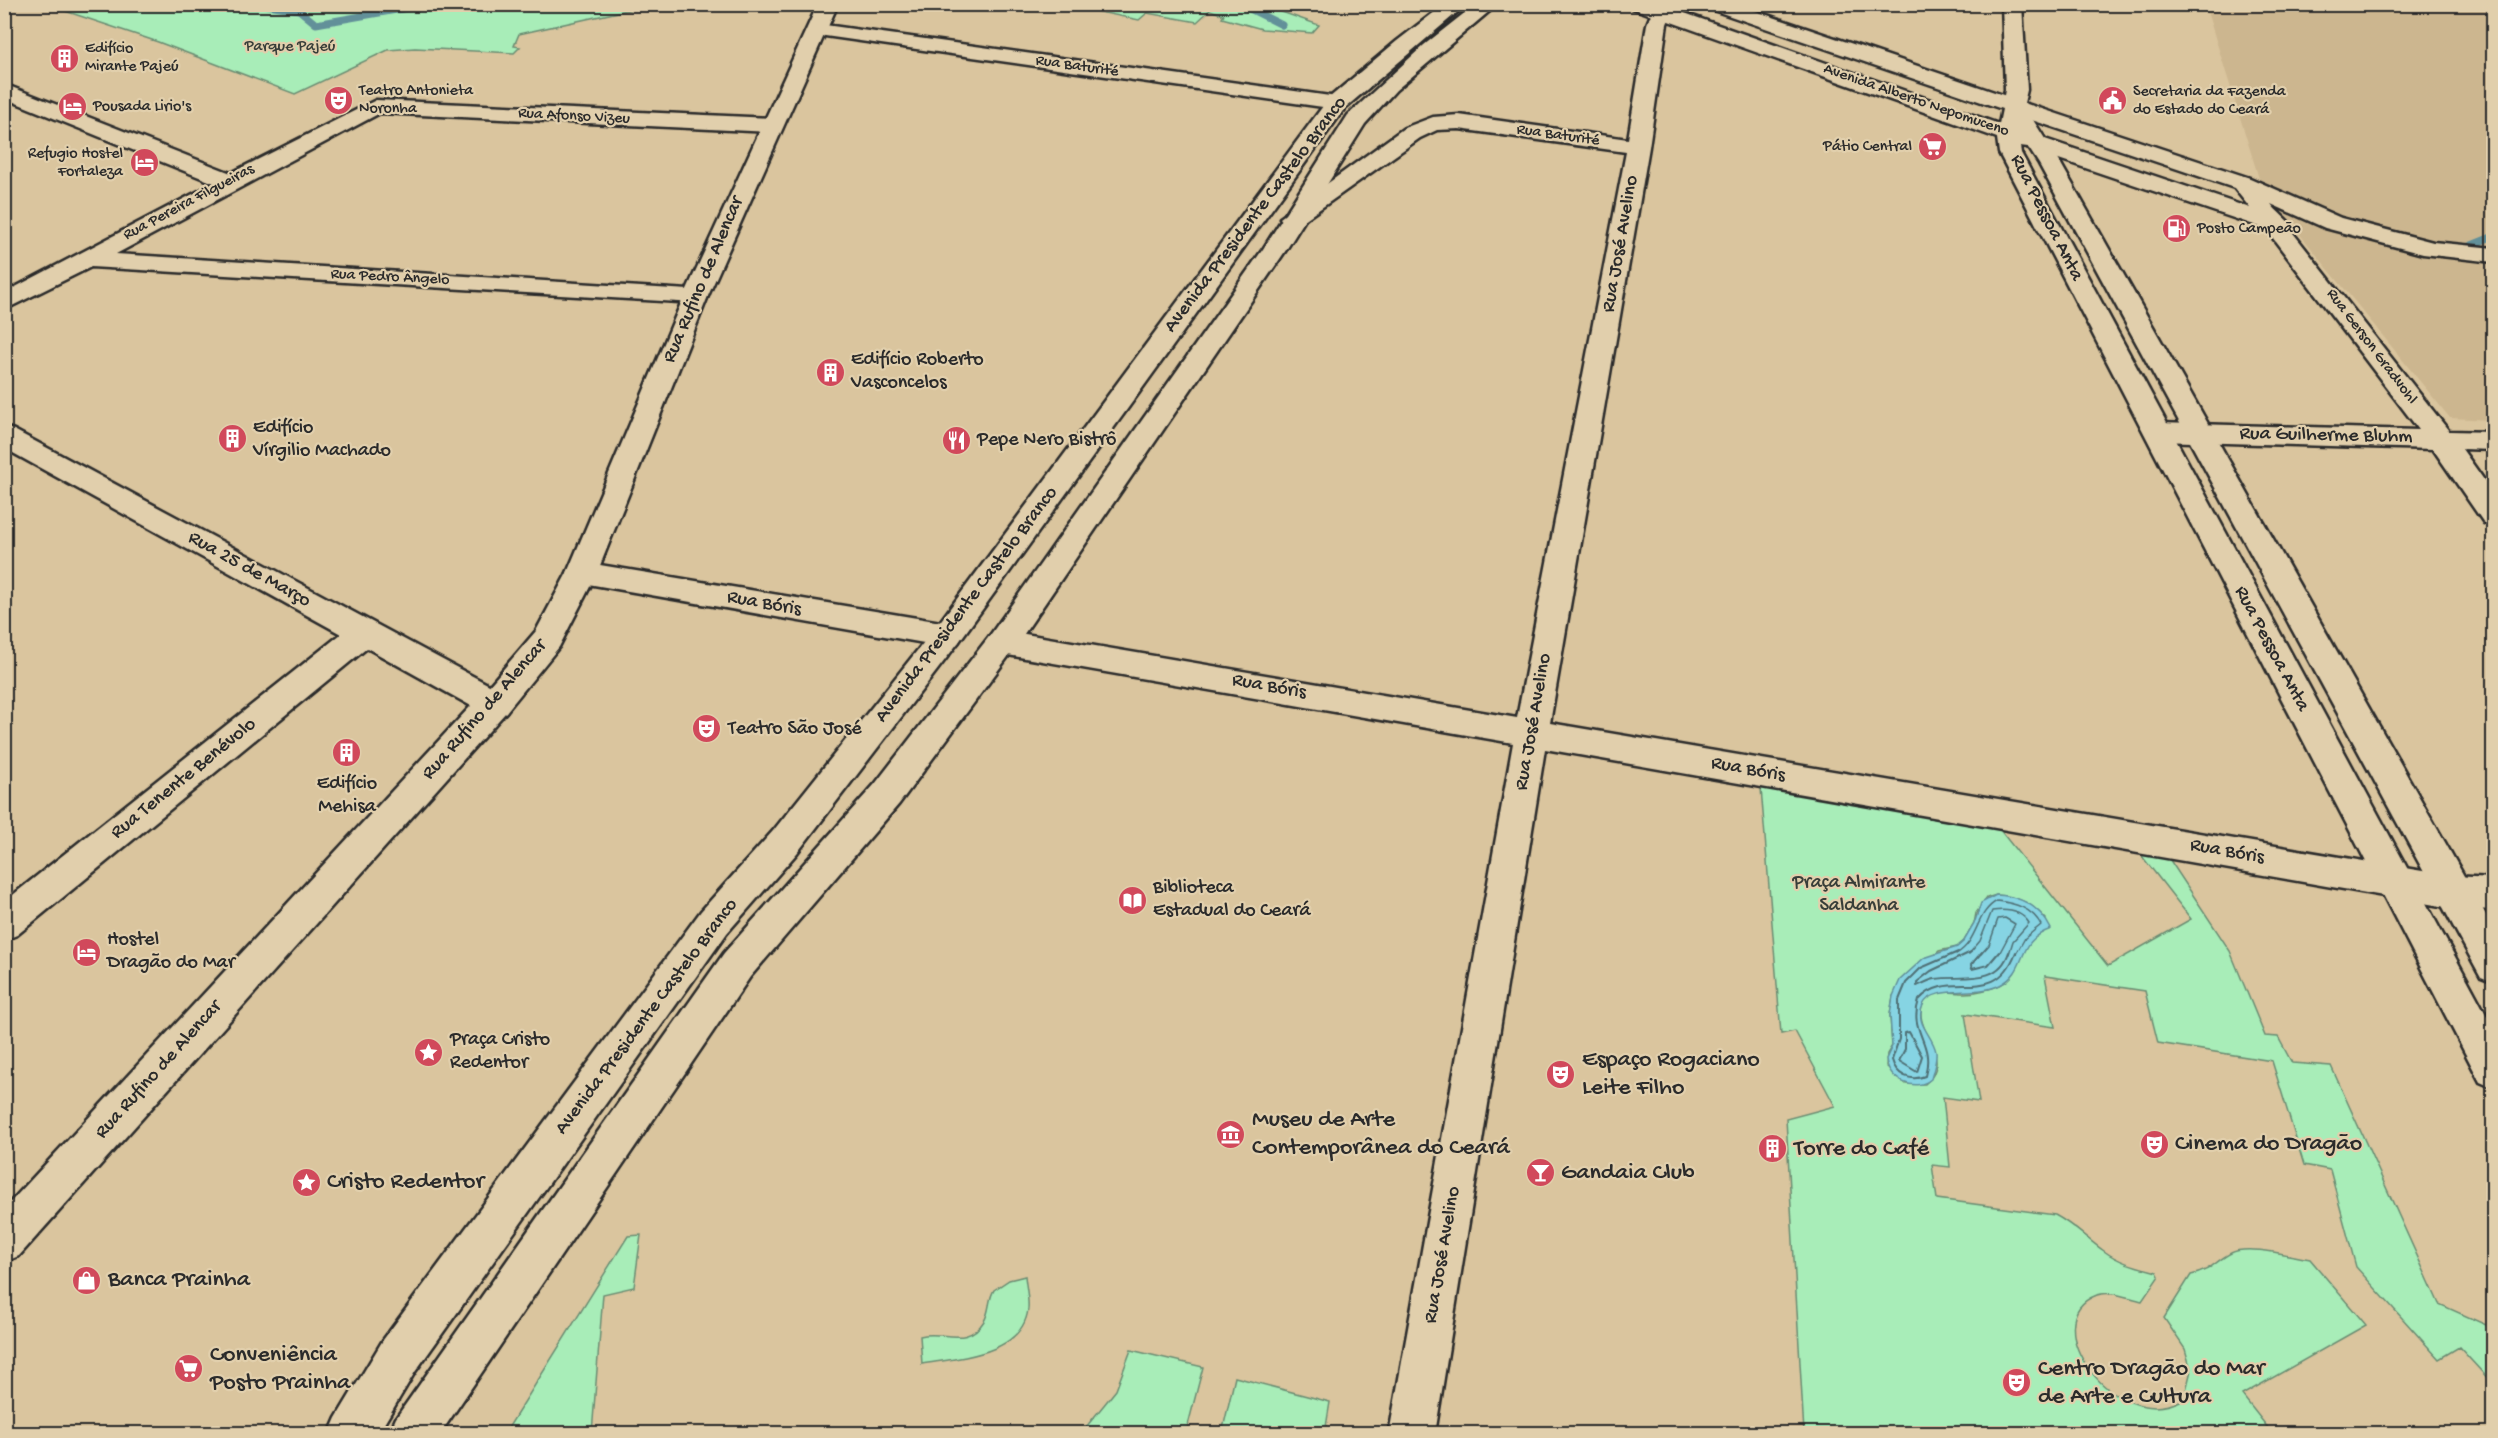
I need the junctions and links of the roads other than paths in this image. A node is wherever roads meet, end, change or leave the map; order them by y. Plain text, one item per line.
1 (828, 4) edge
2 (1458, 4) edge
3 (1489, 4) edge
4 (1714, 4) edge
5 (2012, 4) edge
6 (1655, 7) edge
7 (818, 30) junction
8 (4, 90) edge
9 (1336, 103) junction
10 (376, 106) joint
11 (2011, 120) junction
12 (772, 125) junction
13 (2037, 144) junction
14 (1638, 147) junction
15 (230, 181) junction
16 (2242, 183) junction
17 (1292, 218) junction
18 (2333, 223) junction
19 (2279, 226) junction
20 (2493, 255) edge
21 (85, 259) junction
22 (696, 296) junction
23 (4, 303) edge
24 (2158, 432) junction
25 (2197, 433) junction
26 (4, 436) edge
27 (2440, 438) junction
28 (2493, 441) edge
29 (2493, 516) edge
30 (582, 573) junction
31 (364, 633) junction
32 (947, 635) junction
33 (1002, 642) junction
34 (494, 703) junction
35 (1531, 734) junction
36 (2394, 881) junction
37 (2452, 892) junction
38 (2493, 894) edge
39 (4, 924) edge
40 (2493, 965) edge
41 (2493, 1069) edge
42 (4, 1241) edge
43 (352, 1434) edge
44 (412, 1434) edge
45 (1412, 1434) edge

1 - 7 street, Rua Rufino de Alencar
2 - 9 street, Avenida Presidente Castelo Branco
3 - 17 street, Avenida Presidente Castelo Branco
4 - 11 street, Avenida Alberto Nepomuceno
5 - 11 street, Rua Pessoa Anta
6 - 11 street, Avenida Alberto Nepomuceno
6 - 14 street, Rua José Avelino
7 - 9 street, Rua Baturité
7 - 12 street, Rua Rufino de Alencar
8 - 15 street
9 - 32 street, Avenida Presidente Castelo Branco
10 - 12 street, Rua Afonso Vizeu
10 - 15 street, Rua Pereira Filgueiras
11 - 13 street, Avenida Alberto Nepomuceno
11 - 16 street, Avenida Alberto Nepomuceno
11 - 24 street, Rua Pessoa Anta
12 - 22 street, Rua Rufino de Alencar
13 - 19 street, Avenida Alberto Nepomuceno
13 - 25 street, Rua Pessoa Anta
14 - 17 street, Rua Baturité
14 - 35 street, Rua José Avelino
15 - 21 street, Rua Pereira Filgueiras
16 - 18 street, Avenida Alberto Nepomuceno
16 - 19 street, Rua Gerson Gradvohl
17 - 33 street, Avenida Presidente Castelo Branco
18 - 19 street, Avenida Alberto Nepomuceno
18 - 20 street, Avenida Alberto Nepomuceno
19 - 27 street, Rua Gerson Gradvohl
21 - 22 street, Rua Pedro Ângelo
21 - 23 street, Rua Pereira Filgueiras
22 - 30 street, Rua Rufino de Alencar
24 - 25 street, Rua Guilherme Bluhm
24 - 36 street, Rua Pessoa Anta
25 - 27 street, Rua Guilherme Bluhm
25 - 37 street, Rua Pessoa Anta
26 - 31 street, Rua 25 de Março
27 - 28 street, Rua Guilherme Bluhm
27 - 29 street, Rua Gerson Gradvohl
30 - 32 street, Rua Bóris
30 - 34 street, Rua Rufino de Alencar
31 - 34 street, Rua 25 de Março
31 - 39 street, Rua Tenente Benévolo
32 - 43 street, Avenida Presidente Castelo Branco
33 - 35 street, Rua Bóris
33 - 44 street, Avenida Presidente Castelo Branco
34 - 42 street, Rua Rufino de Alencar
35 - 36 street, Rua Bóris
35 - 45 street, Rua José Avelino
36 - 37 street, Rua Bóris
36 - 41 street, Rua Pessoa Anta
37 - 38 street, Rua Bóris
37 - 40 street, Rua Pessoa Anta

